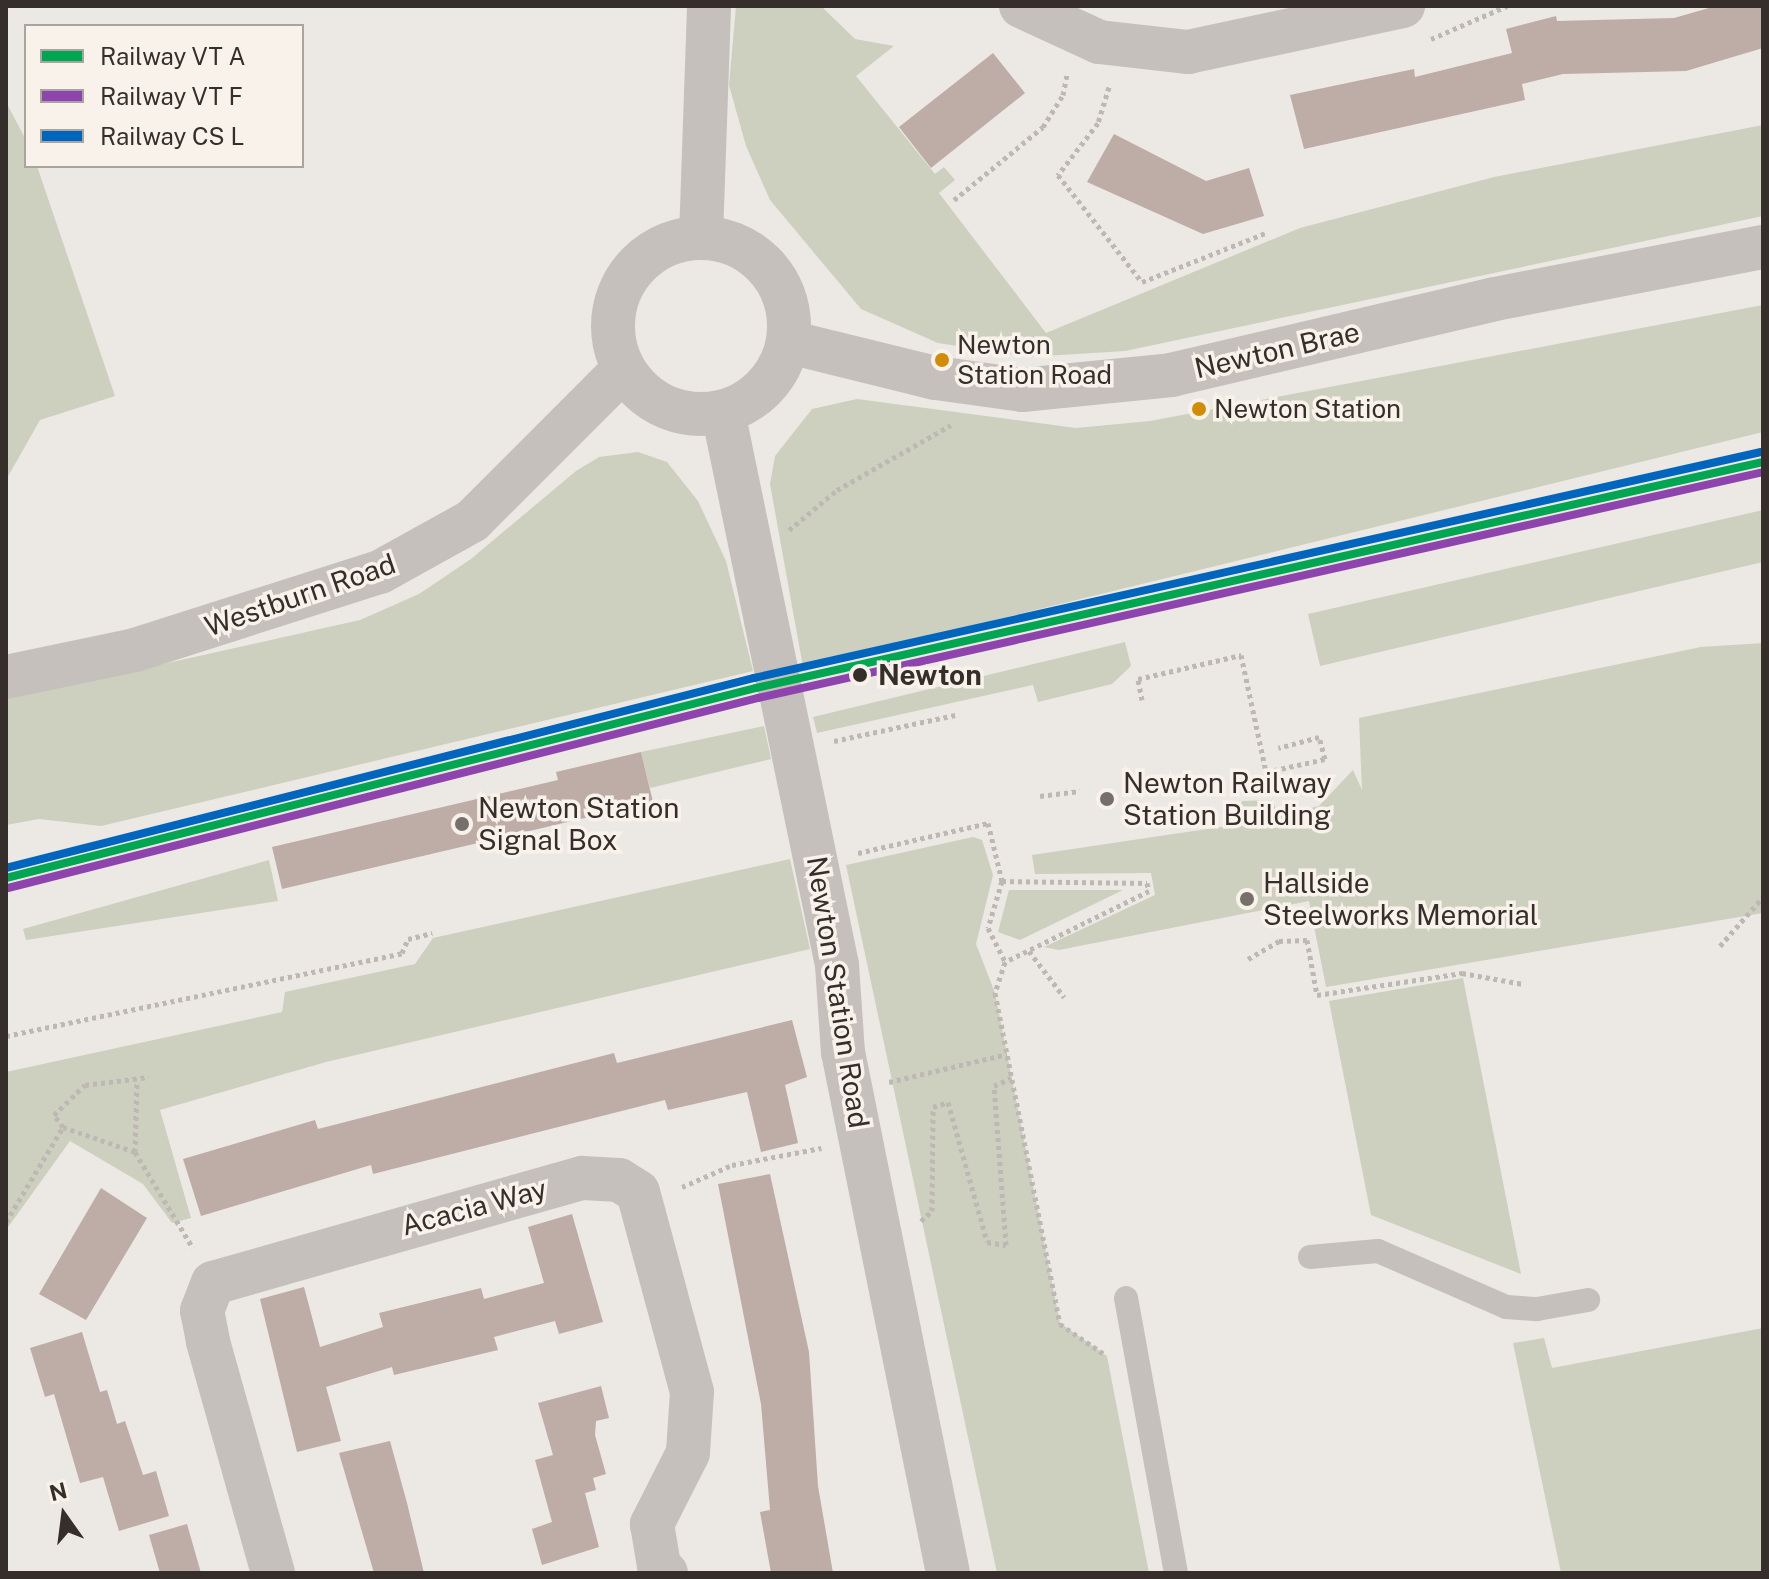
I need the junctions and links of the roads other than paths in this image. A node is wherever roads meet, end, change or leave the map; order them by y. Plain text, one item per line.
1 (709, 6) edge
2 (1021, 6) edge
3 (1403, 6) edge
4 (1290, 18) edge
5 (701, 237) junction
6 (1763, 247) edge
7 (789, 342) junction
8 (623, 370) junction
9 (723, 412) junction
10 (6, 677) edge
11 (1310, 1257) dead end
12 (1126, 1298) dead end
13 (1588, 1300) dead end
14 (273, 1573) edge
15 (666, 1573) edge
16 (948, 1573) edge
17 (1176, 1573) edge

1 - 5 street
2 - 4 street
3 - 4 street
5 - 7 street
5 - 8 street
6 - 7 street, Newton Brae
7 - 9 street
8 - 9 street
8 - 10 street, Westburn Road
9 - 16 street, Newton Station Road
11 - 13 lane
12 - 17 lane
14 - 15 street, Acacia Way

